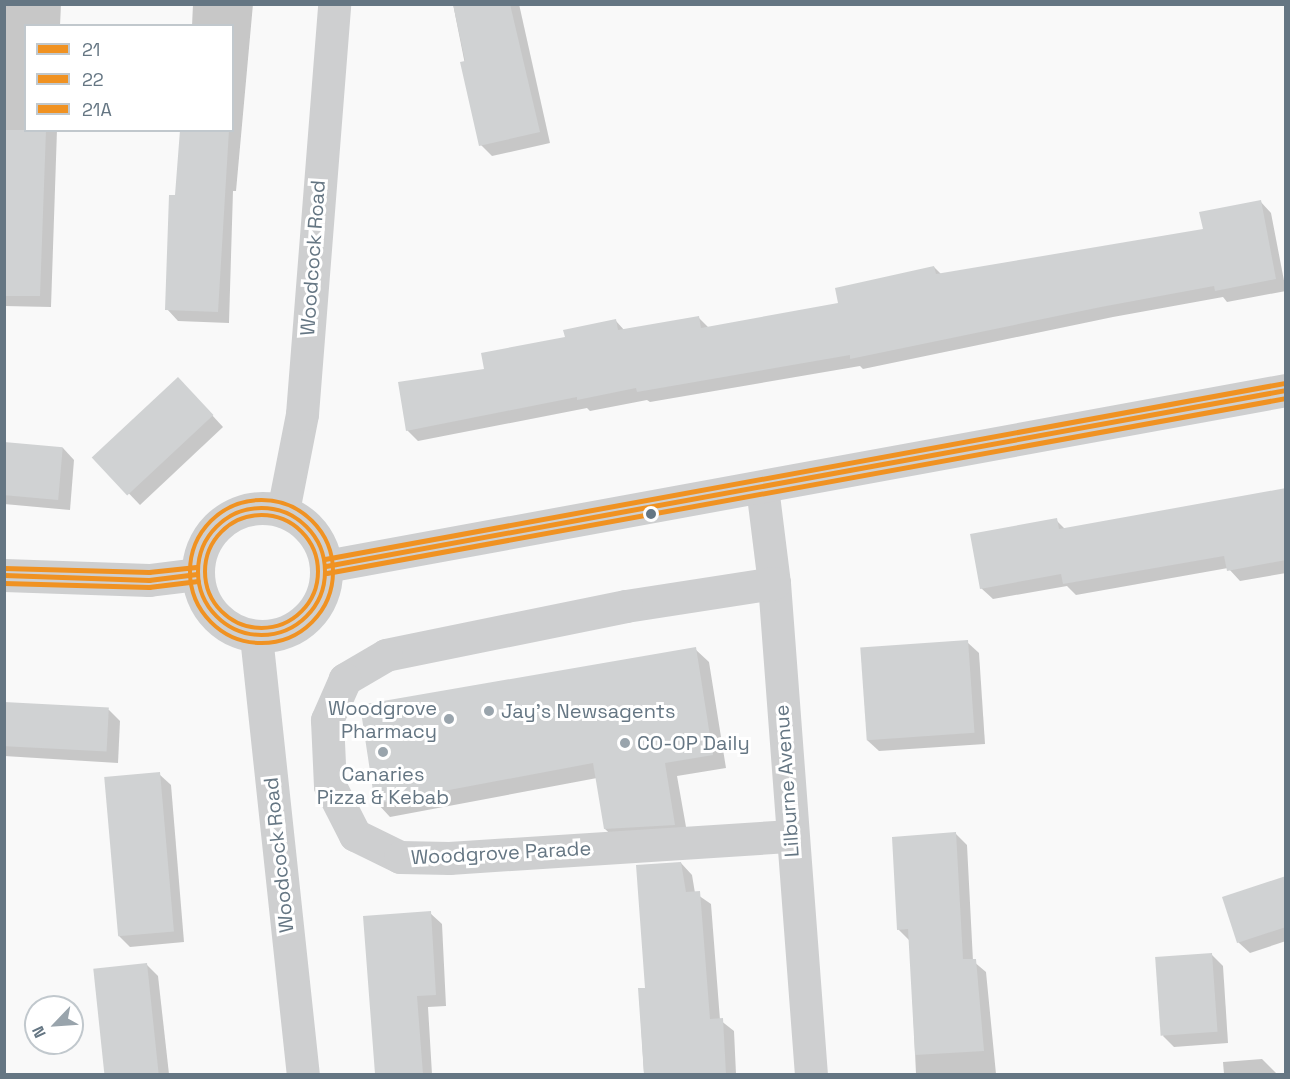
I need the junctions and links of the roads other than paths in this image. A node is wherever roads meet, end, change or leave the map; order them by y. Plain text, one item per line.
1 (334, 4) edge
2 (1286, 390) edge
3 (762, 487) junction
4 (283, 511) junction
5 (326, 566) junction
6 (197, 574) junction
7 (4, 575) edge
8 (774, 583) junction
9 (256, 636) junction
10 (791, 836) junction
11 (303, 1074) edge
12 (812, 1074) edge

1 - 4 street, Woodcock Road
2 - 3 street
3 - 5 street
3 - 8 street, Lilburne Avenue
4 - 5 street
4 - 6 street
5 - 9 street
6 - 7 street
6 - 9 street
8 - 10 street, Lilburne Avenue
8 - 10 street, Woodgrove Parade
9 - 11 street, Woodcock Road
10 - 12 street, Lilburne Avenue

